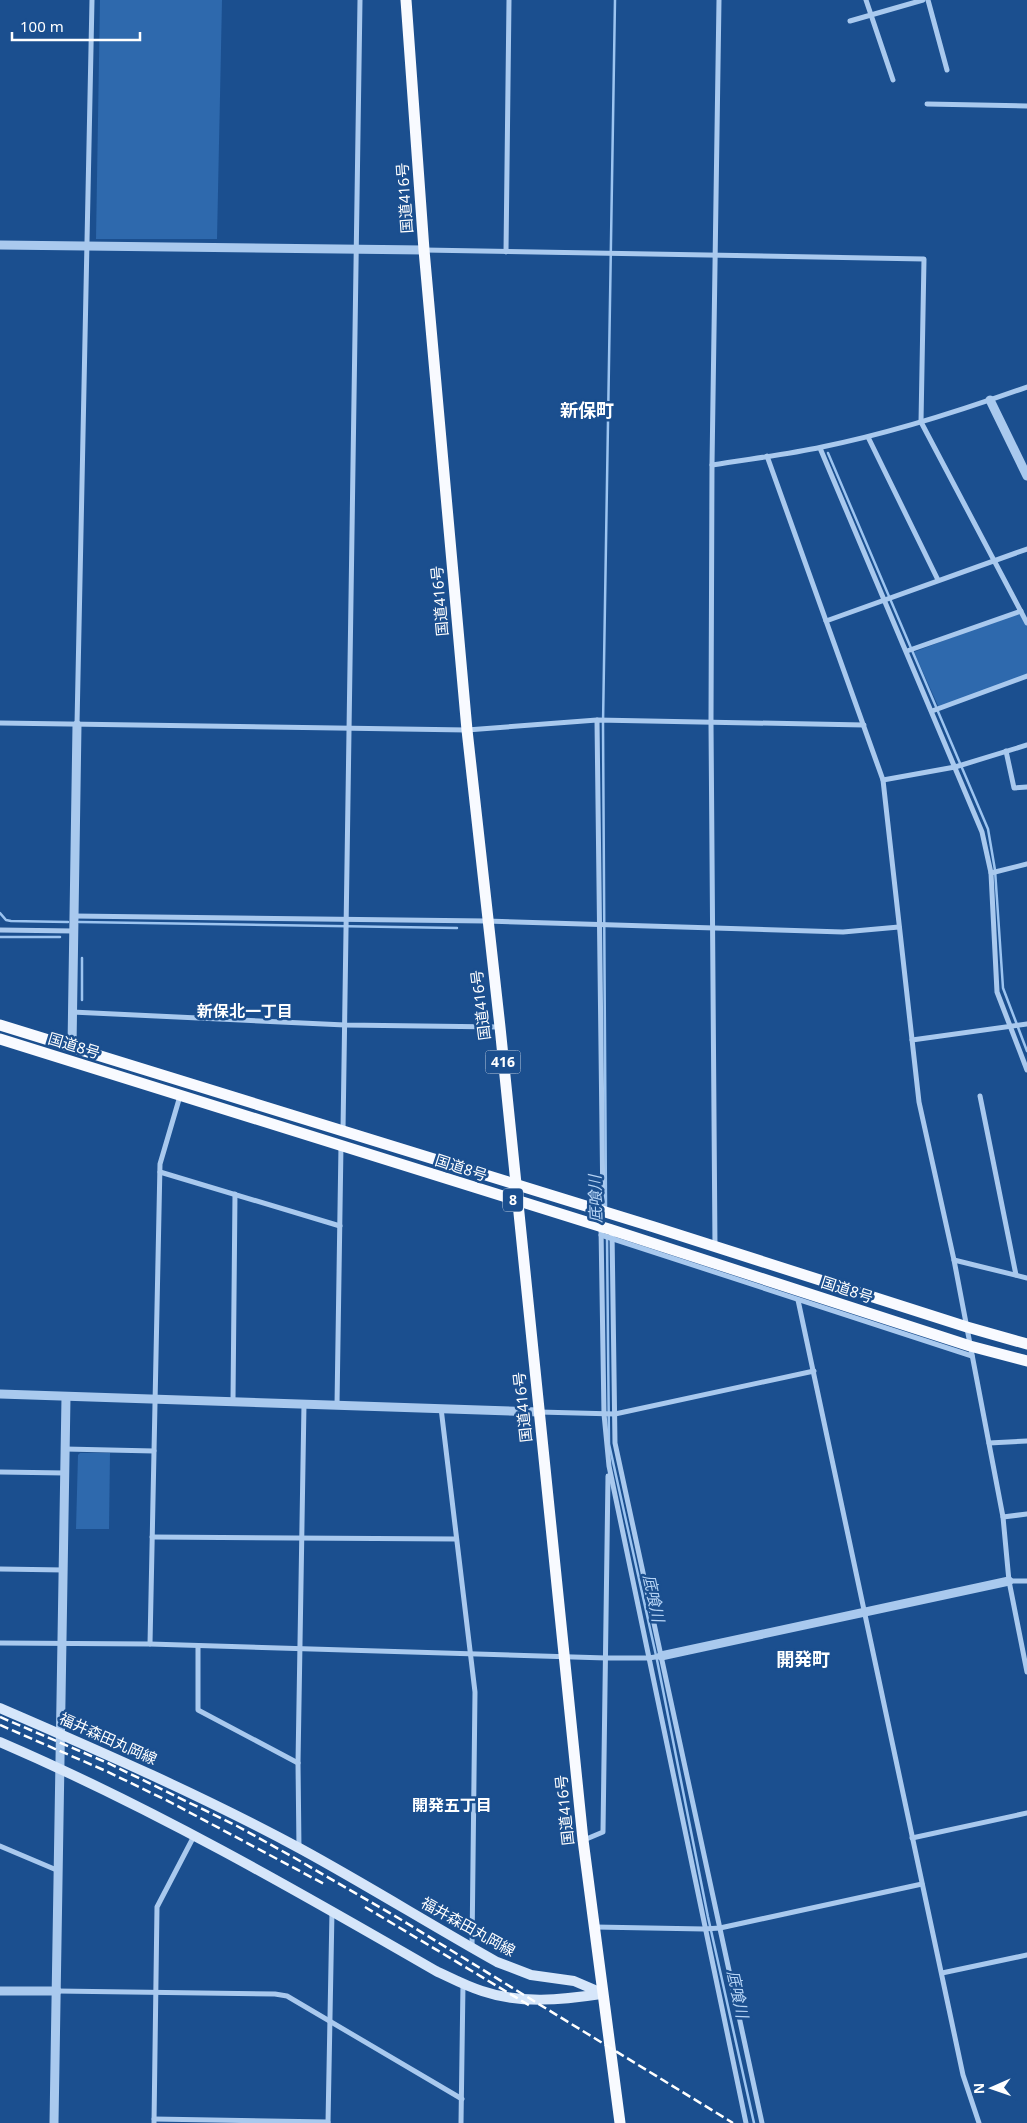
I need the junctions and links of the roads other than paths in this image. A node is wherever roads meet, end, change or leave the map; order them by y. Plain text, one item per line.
1 (92, 0) edge
2 (360, 0) edge
3 (406, 0) edge
4 (509, 0) edge
5 (719, 0) edge
6 (866, 0) edge
7 (923, 0) edge
8 (928, 0) edge
9 (871, 15) junction
10 (850, 21) dead end
11 (947, 70) dead end
12 (894, 80) dead end
13 (927, 104) dead end
14 (1027, 106) edge
15 (0, 245) edge
16 (86, 246) junction
17 (357, 250) junction
18 (424, 250) junction
19 (506, 252) junction
20 (715, 255) junction
21 (1027, 387) edge
22 (990, 400) junction
23 (921, 422) junction
24 (868, 437) junction
25 (820, 448) junction
26 (767, 456) junction
27 (712, 465) junction
28 (1027, 476) edge
29 (1027, 549) edge
30 (995, 561) junction
31 (938, 580) junction
32 (884, 599) junction
33 (1021, 611) junction
34 (826, 621) junction
35 (1027, 623) edge
36 (907, 650) junction
37 (1027, 676) edge
38 (932, 710) junction
39 (597, 720) junction
40 (0, 723) edge
41 (710, 723) junction
42 (77, 725) junction
43 (864, 725) junction
44 (350, 729) junction
45 (466, 730) junction
46 (1027, 745) edge
47 (1006, 751) junction
48 (955, 767) junction
49 (883, 780) junction
50 (1027, 787) edge
51 (1027, 864) edge
52 (991, 873) junction
53 (74, 916) junction
54 (347, 920) junction
55 (486, 921) junction
56 (599, 924) junction
57 (900, 927) junction
58 (713, 928) junction
59 (0, 930) edge
60 (74, 931) junction
61 (72, 1012) junction
62 (1027, 1024) edge
63 (0, 1025) edge
64 (345, 1025) junction
65 (1011, 1026) junction
66 (500, 1027) junction
67 (0, 1038) edge
68 (912, 1040) junction
69 (72, 1046) junction
70 (1027, 1070) edge
71 (181, 1094) junction
72 (980, 1096) dead end
73 (343, 1132) junction
74 (341, 1145) junction
75 (160, 1172) junction
76 (516, 1185) junction
77 (235, 1194) junction
78 (518, 1201) junction
79 (603, 1212) junction
80 (340, 1226) junction
81 (601, 1231) junction
82 (613, 1235) junction
83 (715, 1247) junction
84 (954, 1260) junction
85 (1016, 1275) junction
86 (1027, 1278) edge
87 (798, 1300) junction
88 (967, 1327) junction
89 (1027, 1344) edge
90 (971, 1351) junction
91 (1027, 1360) edge
92 (814, 1371) junction
93 (0, 1394) edge
94 (66, 1397) junction
95 (155, 1398) junction
96 (233, 1402) junction
97 (304, 1404) junction
98 (338, 1405) junction
99 (441, 1408) junction
100 (539, 1412) junction
101 (604, 1414) junction
102 (615, 1414) junction
103 (1027, 1441) edge
104 (989, 1443) junction
105 (65, 1449) junction
106 (154, 1451) junction
107 (609, 1466) junction
108 (0, 1472) edge
109 (65, 1473) junction
110 (1027, 1514) edge
111 (1003, 1517) junction
112 (152, 1536) junction
113 (301, 1538) junction
114 (456, 1540) junction
115 (0, 1569) edge
116 (64, 1570) junction
117 (1009, 1581) junction
118 (1027, 1582) edge
119 (864, 1612) junction
120 (0, 1643) edge
121 (62, 1643) junction
122 (150, 1644) junction
123 (198, 1646) junction
124 (299, 1649) junction
125 (470, 1654) junction
126 (565, 1656) junction
127 (661, 1656) junction
128 (606, 1658) junction
129 (649, 1658) junction
130 (1027, 1672) edge
131 (0, 1708) edge
132 (62, 1735) junction
133 (0, 1742) edge
134 (298, 1763) junction
135 (61, 1768) junction
136 (1027, 1813) edge
137 (194, 1836) junction
138 (912, 1838) junction
139 (583, 1840) junction
140 (0, 1846) edge
141 (300, 1848) junction
142 (59, 1871) junction
143 (922, 1884) junction
144 (332, 1911) junction
145 (593, 1927) junction
146 (720, 1928) junction
147 (704, 1930) junction
148 (472, 1948) junction
149 (1027, 1955) edge
150 (942, 1973) junction
151 (464, 1984) junction
152 (0, 1991) edge
153 (57, 1991) junction
154 (156, 1993) junction
155 (602, 1994) junction
156 (330, 2021) junction
157 (462, 2099) junction
158 (154, 2121) edge
159 (54, 2123) edge
160 (328, 2123) edge
161 (461, 2123) edge
162 (620, 2123) edge
163 (746, 2123) edge
164 (762, 2123) edge
165 (979, 2123) edge

1 - 16 street
2 - 17 street
3 - 18 highway, 国道416号 / 416
4 - 19 street
5 - 20 street
6 - 9 street
7 - 9 street
8 - 11 street
9 - 10 street
9 - 12 street
13 - 14 street
15 - 16 street
16 - 17 street
16 - 42 street
17 - 18 street
17 - 44 street
18 - 19 street
18 - 45 highway, 国道416号 / 416
19 - 20 street
20 - 23 street
20 - 27 street
21 - 22 street
22 - 23 street
22 - 28 street
23 - 24 street
23 - 30 street
24 - 25 street
24 - 31 street
25 - 26 street
25 - 32 street
26 - 27 street
26 - 34 street
27 - 41 street
29 - 30 street
30 - 31 street
30 - 33 street
31 - 32 street
32 - 34 street
32 - 36 street
33 - 35 street
33 - 36 street
34 - 43 street
36 - 38 street
37 - 38 street
38 - 48 street
39 - 41 street
39 - 45 street
39 - 56 street
40 - 42 street
41 - 43 street
41 - 58 street
42 - 44 street
42 - 53 street
43 - 49 street
44 - 45 street
44 - 54 street
45 - 55 highway, 国道416号 / 416
46 - 47 street
47 - 48 street
47 - 50 street
48 - 49 street
48 - 52 street
49 - 57 street
51 - 52 street
52 - 65 street
53 - 54 street
53 - 60 street
54 - 55 street
54 - 64 street
55 - 56 street
55 - 66 highway, 国道416号 / 416
56 - 58 street
56 - 79 street
57 - 58 street
57 - 68 street
58 - 83 street
59 - 60 street
60 - 61 street
61 - 64 street
61 - 69 street
62 - 65 street
63 - 69 highway, 国道8号 / 8
64 - 66 street
64 - 73 street
65 - 68 street
65 - 70 street
66 - 76 highway, 国道416号 / 416
67 - 71 highway, 国道8号 / 8
68 - 84 street
69 - 73 highway, 国道8号 / 8
71 - 74 highway, 国道8号 / 8
71 - 75 street
72 - 85 street
73 - 76 highway, 国道8号 / 8
74 - 78 highway, 国道8号 / 8
74 - 80 street
75 - 77 street
75 - 95 street
76 - 78 highway, 国道416号 / 416
76 - 79 highway, 国道8号 / 8
77 - 80 street
77 - 96 street
78 - 81 highway, 国道8号 / 8
78 - 100 highway, 国道416号 / 416
79 - 83 highway, 国道8号 / 8
80 - 98 street
81 - 82 highway, 国道8号 / 8
81 - 101 street
82 - 87 street
82 - 90 highway, 国道8号 / 8
82 - 102 street
83 - 88 highway, 国道8号 / 8
84 - 85 street
84 - 88 street
85 - 86 street
87 - 90 street
87 - 92 street
88 - 89 highway, 国道8号 / 8
88 - 90 street
90 - 91 highway, 国道8号 / 8
90 - 104 street
92 - 102 street
92 - 119 street
93 - 94 street
94 - 95 street
94 - 105 street
95 - 96 street
95 - 106 street
96 - 97 street
97 - 98 street
97 - 113 street
98 - 99 street
99 - 100 street
99 - 114 street
100 - 101 street
100 - 126 highway, 国道416号 / 416
101 - 102 street
101 - 107 street
102 - 127 street
103 - 104 street
104 - 111 street
105 - 106 street
105 - 109 street
106 - 112 street
107 - 128 street
107 - 129 street
108 - 109 street
109 - 116 street
110 - 111 street
111 - 117 street
112 - 113 street
112 - 122 street
113 - 114 street
113 - 124 street
114 - 125 street
115 - 116 street
116 - 121 street
117 - 118 street
117 - 119 street
117 - 130 street
119 - 127 street
119 - 138 street
120 - 121 street
121 - 122 street
121 - 132 street
122 - 123 street
123 - 124 street
123 - 134 street
124 - 125 street
124 - 134 street
125 - 126 street
125 - 148 street
126 - 128 street
126 - 139 highway, 国道416号 / 416
127 - 129 street
127 - 146 street
128 - 129 street
128 - 139 street
129 - 147 street
131 - 132 main road, 福井森田丸岡線
132 - 135 street
132 - 141 main road, 福井森田丸岡線
133 - 135 main road
134 - 141 street
135 - 137 main road
135 - 142 street
136 - 138 street
137 - 144 main road
137 - 154 street
138 - 143 street
139 - 145 highway, 国道416号 / 416
140 - 142 street
141 - 148 main road, 福井森田丸岡線
142 - 153 street
143 - 146 street
143 - 150 street
144 - 151 main road
144 - 156 street
145 - 147 street
145 - 155 highway, 国道416号 / 416
146 - 147 street
146 - 164 street
147 - 163 street
148 - 155 main road, 福井森田丸岡線
149 - 150 street
150 - 165 street
151 - 155 main road
151 - 157 street
152 - 153 street
153 - 154 street
153 - 159 street
154 - 156 street
154 - 158 street
155 - 162 highway, 国道416号 / 416
156 - 157 street
156 - 160 street
157 - 161 street
158 - 160 street

